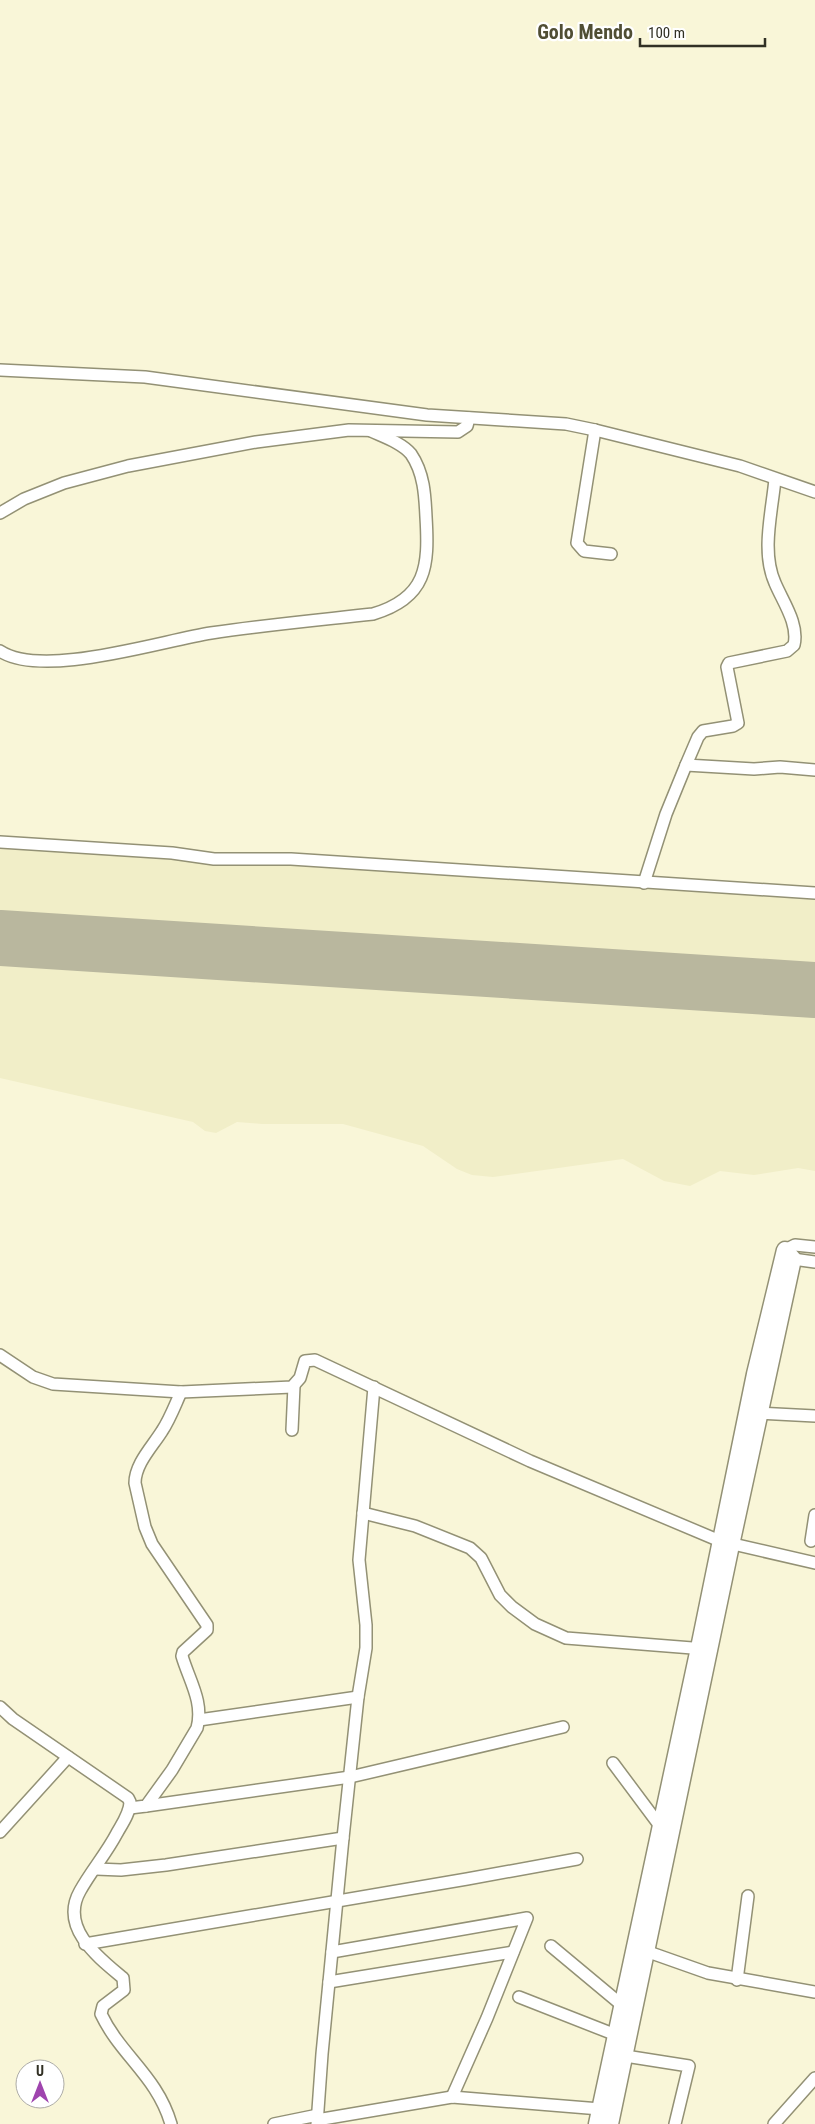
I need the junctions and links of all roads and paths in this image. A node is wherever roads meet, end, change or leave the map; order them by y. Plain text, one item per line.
1 (0, 370) edge
2 (469, 418) junction
3 (595, 430) junction
4 (371, 431) junction
5 (775, 479) junction
6 (815, 492) edge
7 (0, 513) edge
8 (611, 554) dead end
9 (0, 651) edge
10 (686, 765) junction
11 (815, 770) edge
12 (0, 842) edge
13 (644, 883) junction
14 (815, 893) edge
15 (815, 1247) edge
16 (789, 1255) junction
17 (815, 1262) edge
18 (0, 1355) edge
19 (294, 1386) junction
20 (374, 1387) junction
21 (180, 1392) junction
22 (759, 1414) junction
23 (815, 1416) edge
24 (292, 1430) dead end
25 (740, 1471) junction
26 (363, 1513) junction
27 (815, 1515) edge
28 (811, 1541) dead end
29 (725, 1543) junction
30 (815, 1563) edge
31 (704, 1649) junction
32 (358, 1697) junction
33 (0, 1707) edge
34 (199, 1720) junction
35 (563, 1727) dead end
36 (68, 1757) junction
37 (613, 1763) dead end
38 (350, 1777) junction
39 (146, 1806) junction
40 (130, 1808) junction
41 (660, 1826) junction
42 (0, 1832) edge
43 (344, 1838) junction
44 (578, 1859) dead end
45 (96, 1869) junction
46 (656, 1876) junction
47 (748, 1896) dead end
48 (337, 1901) junction
49 (85, 1944) junction
50 (551, 1946) dead end
51 (641, 1949) junction
52 (332, 1952) junction
53 (514, 1952) junction
54 (737, 1980) junction
55 (329, 1982) junction
56 (815, 1992) edge
57 (519, 1997) dead end
58 (628, 2008) junction
59 (616, 2035) junction
60 (618, 2054) junction
61 (815, 2078) edge
62 (452, 2097) junction
63 (603, 2118) edge
64 (317, 2120) edge
65 (171, 2124) edge
66 (274, 2124) edge
67 (675, 2124) edge
68 (774, 2124) edge

1 - 2 street
2 - 3 street
2 - 4 street
3 - 5 street
3 - 8 street
4 - 7 street
4 - 9 street
5 - 6 street
5 - 10 street
10 - 11 street
10 - 13 street
12 - 13 street
13 - 14 street
15 - 16 street
16 - 17 street
16 - 22 highway
16 - 25 highway
18 - 21 street
19 - 20 street
19 - 21 street
19 - 24 street
20 - 26 street
20 - 29 street
21 - 34 street
22 - 23 street
22 - 25 highway
25 - 29 highway
26 - 31 street
26 - 32 street
27 - 28 street
29 - 30 street
29 - 31 highway
31 - 41 highway
31 - 46 highway
32 - 34 street
32 - 38 street
33 - 36 street
34 - 39 street
35 - 38 street
36 - 40 street
36 - 42 street
37 - 41 street
38 - 39 street
38 - 43 street
39 - 40 street
40 - 45 street
41 - 46 highway
43 - 45 street
43 - 48 street
44 - 48 street
45 - 49 street
46 - 51 highway
47 - 54 street
48 - 49 street
48 - 52 street
49 - 65 street
50 - 58 street
51 - 54 street
51 - 58 highway
52 - 53 street
52 - 55 street
53 - 55 street
53 - 62 street
54 - 56 street
55 - 64 street
57 - 59 street
58 - 59 highway
58 - 60 highway
59 - 60 highway
60 - 63 highway
60 - 67 street
61 - 68 street
62 - 63 street
62 - 64 street
64 - 66 street

